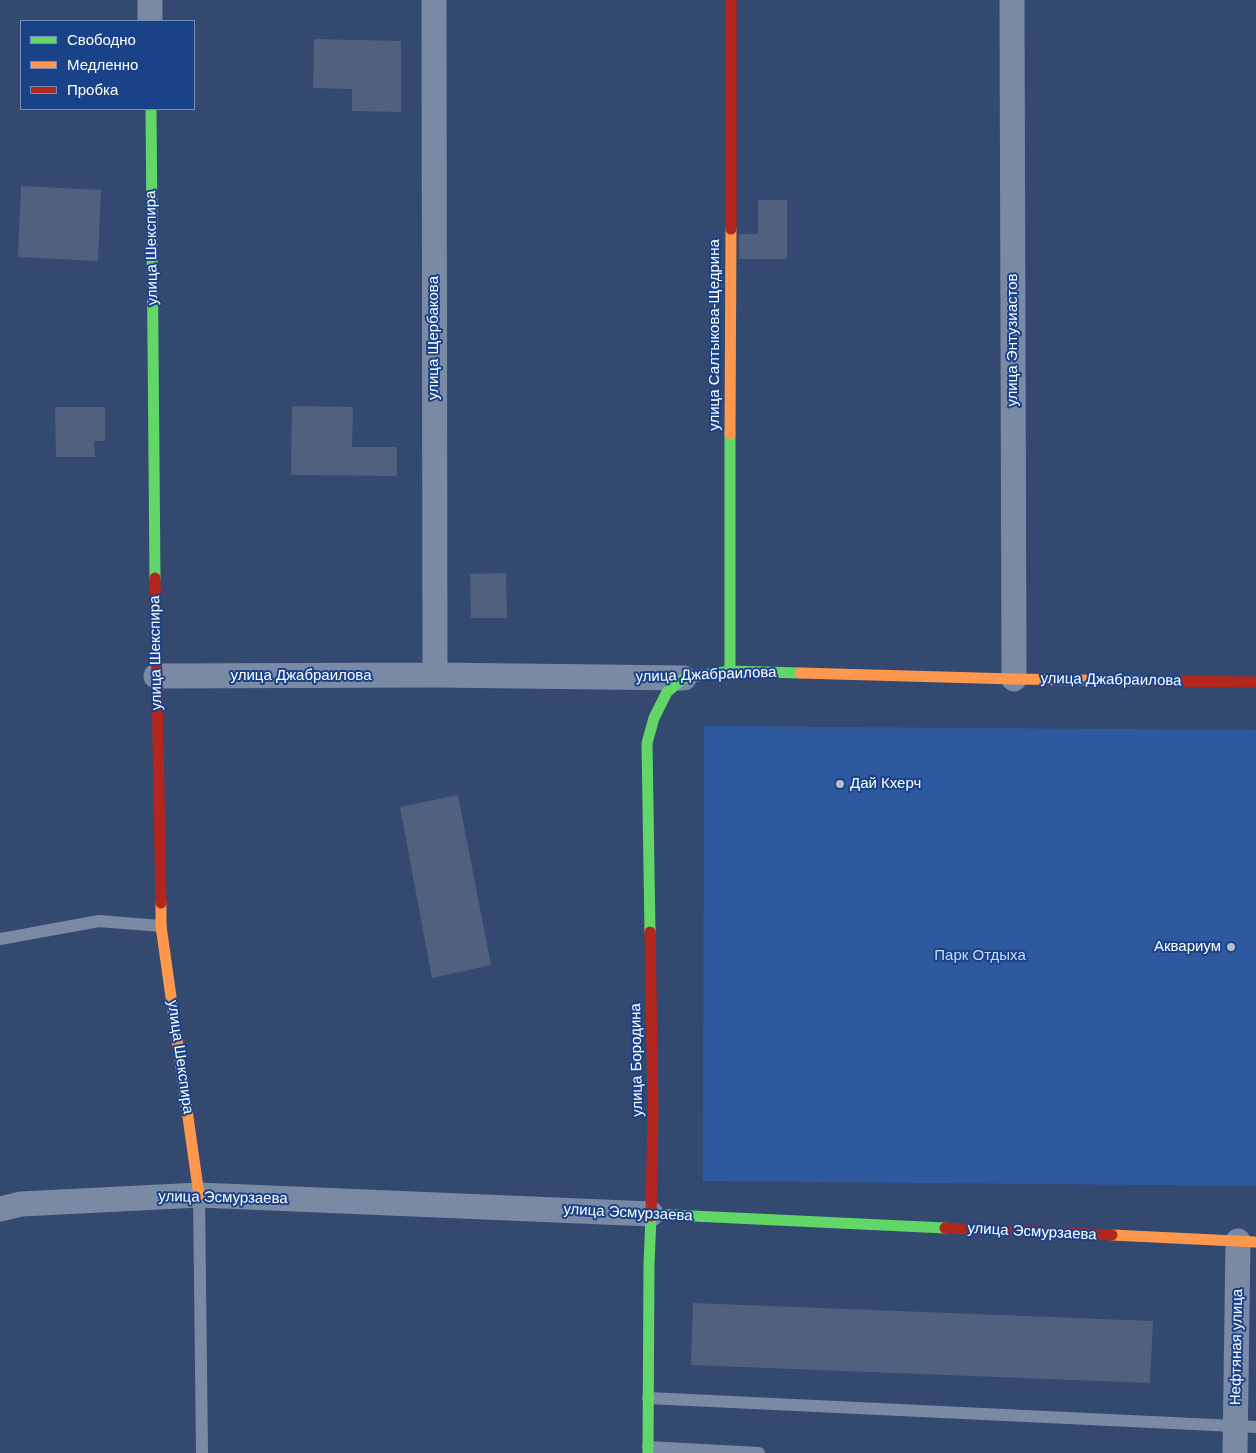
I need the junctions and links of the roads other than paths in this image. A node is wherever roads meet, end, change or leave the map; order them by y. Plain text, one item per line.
1 (150, 0) edge
2 (434, 0) edge
3 (731, 0) edge
4 (1012, 0) edge
5 (150, 20) edge
6 (151, 110) edge
7 (730, 671) junction
8 (435, 675) junction
9 (156, 676) junction
10 (684, 678) junction
11 (1014, 679) junction
12 (1256, 682) edge
13 (161, 926) junction
14 (0, 940) edge
15 (199, 1195) junction
16 (0, 1209) edge
17 (652, 1214) junction
18 (1247, 1241) edge
19 (648, 1398) junction
20 (1246, 1427) edge
21 (648, 1450) edge
22 (202, 1453) edge
23 (759, 1453) edge
24 (1235, 1453) edge

1 - 5 street
2 - 8 street, улица Щербакова
3 - 7 street, улица Салтыкова-Щедрина
4 - 11 street, улица Энтузиастов
6 - 9 street, улица Шекспира
7 - 10 street, улица Джабраилова
7 - 11 street, улица Джабраилова
8 - 9 street, улица Джабраилова
8 - 10 street, улица Джабраилова
9 - 13 street, улица Шекспира
10 - 17 street, улица Бородина
11 - 12 street, улица Джабраилова
13 - 14 lane
13 - 15 street, улица Шекспира
15 - 16 street, улица Эсмурзаева
15 - 17 street, улица Эсмурзаева
15 - 22 lane
17 - 18 street, улица Эсмурзаева
17 - 19 street, улица Бородина
18 - 20 street, Нефтяная улица
19 - 20 lane
19 - 21 street, улица Бородина
20 - 24 street, Нефтяная улица
21 - 23 lane

